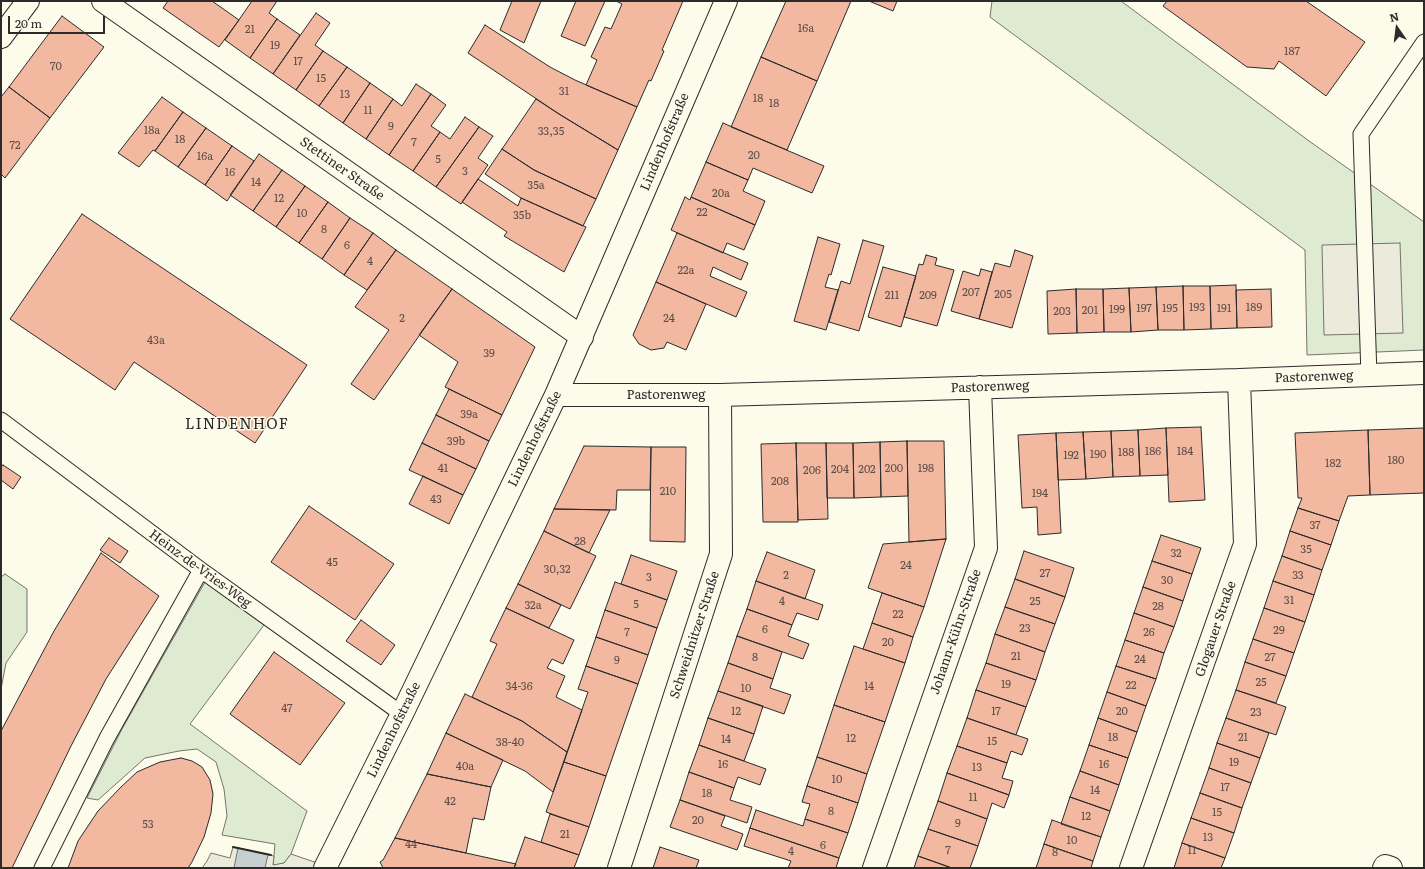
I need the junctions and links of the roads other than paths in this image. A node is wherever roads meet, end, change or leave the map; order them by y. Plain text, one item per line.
1 (28, 1) edge
2 (103, 1) edge
3 (726, 1) edge
4 (1, 37) edge
5 (1424, 42) edge
6 (582, 337) junction
7 (1424, 373) edge
8 (1369, 376) junction
9 (1239, 380) junction
10 (980, 387) junction
11 (556, 395) junction
12 (720, 395) junction
13 (1, 420) edge
14 (201, 570) junction
15 (402, 714) junction
16 (42, 868) edge
17 (325, 868) edge
18 (619, 868) edge
19 (874, 868) edge
20 (1131, 868) edge

1 - 4 street
2 - 6 street, Stettiner Straße
3 - 6 street, Lindenhofstraße
5 - 8 lane
6 - 11 street, Lindenhofstraße
7 - 8 street, Pastorenweg
8 - 9 street, Pastorenweg
9 - 10 street, Pastorenweg
9 - 20 street, Glogauer Straße
10 - 12 street, Pastorenweg
10 - 19 street, Johann-Kühn-Straße
11 - 12 street, Pastorenweg
11 - 15 street, Lindenhofstraße
12 - 18 street, Schweidnitzer Straße
13 - 14 lane, Heinz-de-Vries-Weg
14 - 15 lane, Heinz-de-Vries-Weg
14 - 16 lane
15 - 17 street, Lindenhofstraße

